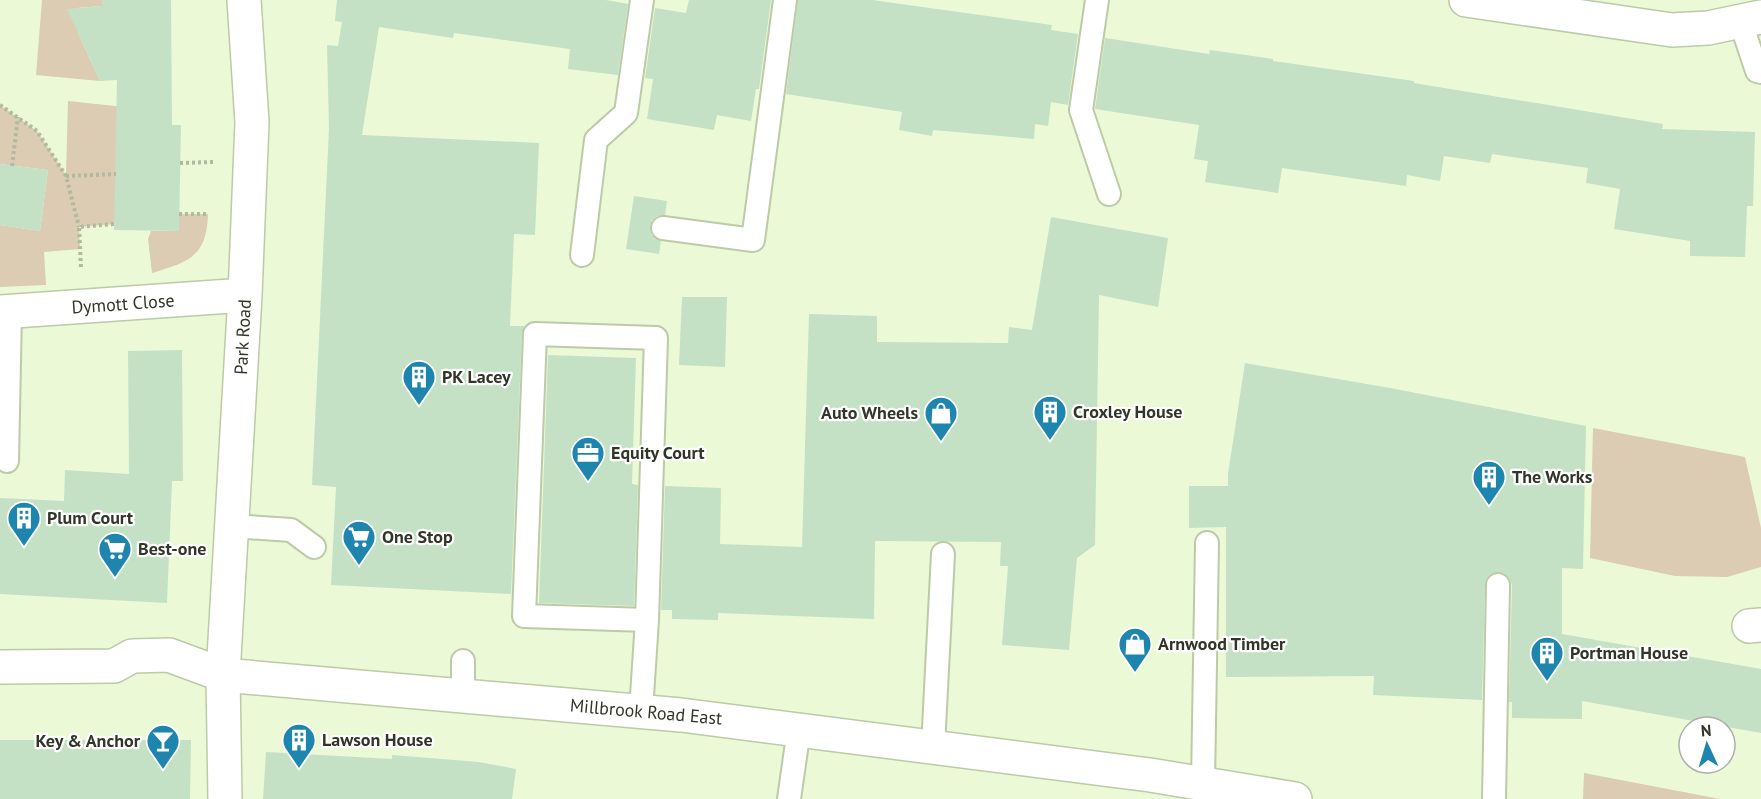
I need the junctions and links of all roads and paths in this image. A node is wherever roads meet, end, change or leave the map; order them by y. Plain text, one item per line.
1 (244, 0) edge
2 (642, 0) edge
3 (785, 0) edge
4 (1097, 0) edge
5 (1466, 0) edge
6 (1751, 19) edge
7 (1761, 72) edge
8 (0, 105) edge
9 (18, 117) junction
10 (12, 166) dead end
11 (116, 174) dead end
12 (66, 176) junction
13 (1109, 194) dead end
14 (114, 224) dead end
15 (79, 227) junction
16 (663, 228) dead end
17 (582, 255) dead end
18 (245, 295) junction
19 (83, 306) junction
20 (5, 312) edge
21 (7, 461) dead end
22 (232, 526) junction
23 (1207, 543) dead end
24 (314, 547) dead end
25 (943, 554) dead end
26 (1498, 585) dead end
27 (647, 620) junction
28 (463, 661) dead end
29 (0, 667) edge
30 (223, 675) junction
31 (463, 696) junction
32 (641, 711) junction
33 (799, 729) junction
34 (933, 747) junction
35 (1203, 783) junction
36 (1149, 787) edge
37 (225, 799) edge
38 (789, 799) edge
39 (1295, 799) edge
40 (1494, 799) edge

1 - 18 street, Park Road
2 - 17 lane
3 - 16 lane
4 - 13 lane
5 - 6 street
6 - 7 lane
8 - 9 path
9 - 10 path
9 - 12 path
11 - 12 path
12 - 15 path
14 - 15 path
15 - 19 path
18 - 19 street, Dymott Close
18 - 22 street, Park Road
19 - 20 street, Dymott Close
20 - 21 lane
22 - 24 lane
22 - 30 street, Park Road
23 - 35 lane
25 - 34 lane
26 - 40 lane
27 - 27 lane
27 - 32 lane
28 - 31 lane
29 - 30 street, Millbrook Road East
30 - 31 street, Millbrook Road East
30 - 37 street, Park Road
31 - 32 street, Millbrook Road East
32 - 33 street, Millbrook Road East
33 - 34 street, Millbrook Road East
33 - 38 lane
34 - 36 street, Millbrook Road East
35 - 36 street, Millbrook Road East
35 - 39 street, Millbrook Road East

